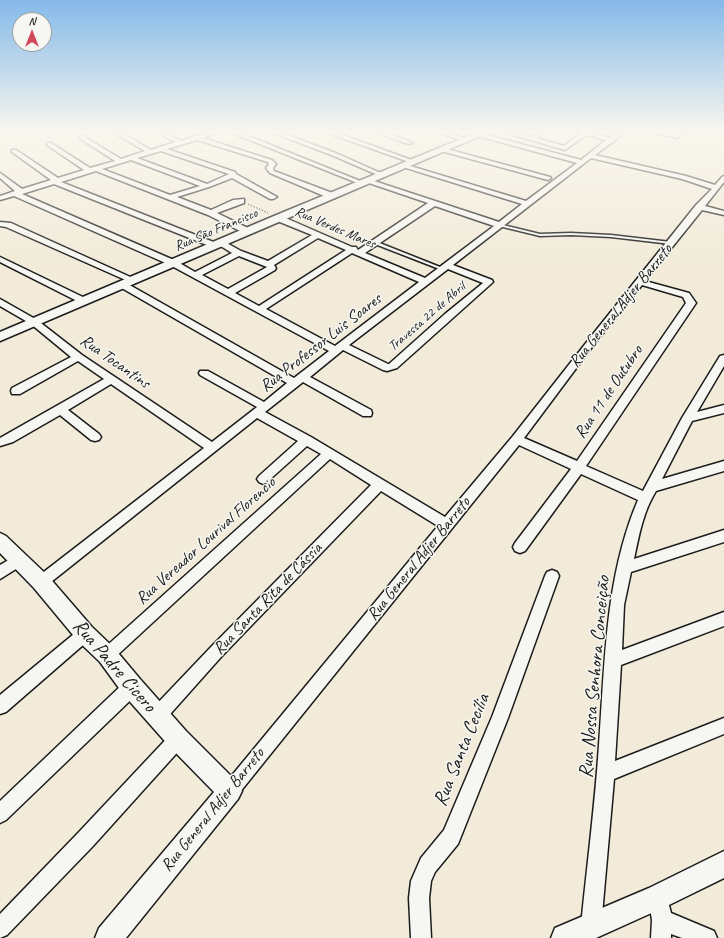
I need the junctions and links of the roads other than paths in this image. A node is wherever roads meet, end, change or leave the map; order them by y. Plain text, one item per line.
1 (0, 175) edge
2 (47, 175) edge
3 (77, 175) edge
4 (111, 175) edge
5 (177, 175) edge
6 (232, 175) joint
7 (279, 175) edge
8 (346, 175) edge
9 (382, 175) edge
10 (441, 175) edge
11 (537, 175) edge
12 (566, 175) edge
13 (674, 175) edge
14 (548, 178) dead end
15 (724, 178) edge
16 (56, 181) junction
17 (365, 182) junction
18 (207, 186) junction
19 (716, 188) junction
20 (18, 193) junction
21 (273, 196) dead end
22 (332, 196) junction
23 (0, 198) edge
24 (171, 198) junction
25 (241, 201) road end
26 (432, 204) junction
27 (528, 204) junction
28 (699, 207) junction
29 (211, 213) junction
30 (724, 213) edge
31 (278, 218) junction
32 (0, 224) edge
33 (500, 225) junction
34 (248, 231) junction
35 (318, 235) junction
36 (376, 243) junction
37 (671, 243) junction
38 (218, 244) junction
39 (356, 251) junction
40 (238, 253) junction
41 (0, 258) edge
42 (173, 263) junction
43 (269, 264) junction
44 (445, 267) junction
45 (195, 275) junction
46 (133, 280) junction
47 (426, 282) junction
48 (640, 282) junction
49 (123, 285) junction
50 (228, 293) junction
51 (84, 301) junction
52 (0, 302) edge
53 (259, 310) junction
54 (34, 322) junction
55 (0, 337) edge
56 (339, 349) junction
57 (78, 357) junction
58 (724, 358) edge
59 (204, 374) dead end
60 (111, 380) junction
61 (299, 380) junction
62 (16, 391) dead end
63 (724, 409) edge
64 (61, 410) junction
65 (261, 410) junction
66 (367, 413) dead end
67 (688, 418) junction
68 (95, 437) dead end
69 (517, 439) junction
70 (307, 440) junction
71 (0, 442) edge
72 (211, 448) junction
73 (329, 453) junction
74 (724, 466) edge
75 (579, 467) junction
76 (263, 479) dead end
77 (380, 484) junction
78 (648, 493) junction
79 (447, 524) junction
80 (724, 536) edge
81 (0, 542) edge
82 (520, 547) dead end
83 (19, 560) junction
84 (625, 568) junction
85 (0, 573) edge
86 (552, 576) dead end
87 (41, 582) junction
88 (724, 619) edge
89 (85, 634) junction
90 (107, 655) junction
91 (614, 660) junction
92 (132, 687) junction
93 (0, 706) edge
94 (158, 715) junction
95 (724, 726) edge
96 (178, 739) junction
97 (606, 774) junction
98 (230, 791) junction
99 (0, 814) edge
100 (724, 864) edge
101 (660, 918) edge
102 (591, 926) junction
103 (0, 928) edge
104 (109, 938) edge
105 (421, 938) edge
106 (565, 938) edge
107 (707, 938) edge

1 - 20 street
2 - 16 street
3 - 16 street
4 - 24 street
5 - 18 street
6 - 18 street
6 - 21 street
7 - 22 street
8 - 17 street
9 - 17 street, Rua São Francisco
10 - 27 street
11 - 14 street
12 - 27 street, Rua Professor Luis Soares
13 - 19 street
15 - 19 street, Rua General Adjer Barreto
16 - 20 street
16 - 38 street
17 - 22 street, Rua São Francisco
17 - 26 street
18 - 24 street
19 - 28 street, Rua General Adjer Barreto
20 - 23 street
20 - 42 street
22 - 31 street, Rua São Francisco
24 - 29 street
25 - 29 street
26 - 33 street
26 - 36 street
27 - 33 street, Rua Professor Luis Soares
28 - 30 street
28 - 37 street, Rua General Adjer Barreto
29 - 34 street
31 - 34 street, Rua São Francisco
31 - 35 street, Rua Verdes Mares
32 - 46 street
33 - 37 lane
33 - 44 street, Rua Professor Luis Soares
34 - 38 street, Rua São Francisco
35 - 39 street, Rua Verdes Mares
35 - 43 street
36 - 39 street
36 - 44 lane
37 - 48 street, Rua General Adjer Barreto
38 - 40 street
38 - 42 street, Rua São Francisco
39 - 47 street, Rua Verdes Mares
39 - 53 street
40 - 43 street
40 - 45 street
41 - 51 street
42 - 45 street
42 - 46 street, Rua São Francisco
43 - 50 street
44 - 47 street, Rua Professor Luis Soares
44 - 56 street, Travessa 22 de Abril
45 - 50 street
46 - 49 street, Rua São Francisco
47 - 56 street, Rua Professor Luis Soares
48 - 69 street, Rua General Adjer Barreto
48 - 75 street, Rua 11 de Outubro
49 - 51 street, Rua São Francisco
49 - 61 street
50 - 53 street
51 - 54 street, Rua São Francisco
52 - 54 street, Rua Tocantins
53 - 56 street
54 - 55 street, Rua São Francisco
54 - 57 street, Rua Tocantins
56 - 61 street, Rua Professor Luis Soares
57 - 60 street, Rua Tocantins
57 - 62 street
58 - 67 street, Rua Nossa Senhora Conceição
59 - 65 street
60 - 64 street
60 - 72 street, Rua Tocantins
61 - 65 street, Rua Professor Luis Soares
61 - 66 street
63 - 67 street
64 - 68 street
64 - 71 street
65 - 70 street
65 - 72 street, Rua Professor Luis Soares
67 - 78 street, Rua Nossa Senhora Conceição
69 - 75 street
69 - 79 street, Rua General Adjer Barreto
70 - 73 street
70 - 76 street
72 - 87 street, Rua Professor Luis Soares
73 - 77 street
73 - 90 street, Rua Vereador Lourival Florencio
74 - 78 street
75 - 78 street
75 - 82 street, Rua 11 de Outubro
77 - 79 street
77 - 94 street, Rua Santa Rita de Cássia
78 - 84 street, Rua Nossa Senhora Conceição
79 - 98 street, Rua General Adjer Barreto
80 - 84 street
81 - 83 street, Rua Padre Cicero
83 - 85 street
83 - 87 street, Rua Padre Cicero
84 - 91 street, Rua Nossa Senhora Conceição
86 - 105 street, Rua Santa Cecília
87 - 89 street, Rua Padre Cicero
88 - 91 street
89 - 90 street, Rua Padre Cicero
89 - 93 street
90 - 92 street, Rua Padre Cicero
91 - 97 street, Rua Nossa Senhora Conceição
92 - 94 street, Rua Padre Cicero
92 - 99 street
94 - 96 street, Rua Padre Cicero
95 - 97 street
96 - 98 street, Rua Padre Cicero
96 - 103 street
97 - 102 street, Rua Nossa Senhora Conceição
98 - 104 street, Rua General Adjer Barreto
100 - 101 street
101 - 102 street
101 - 107 street
102 - 106 street

